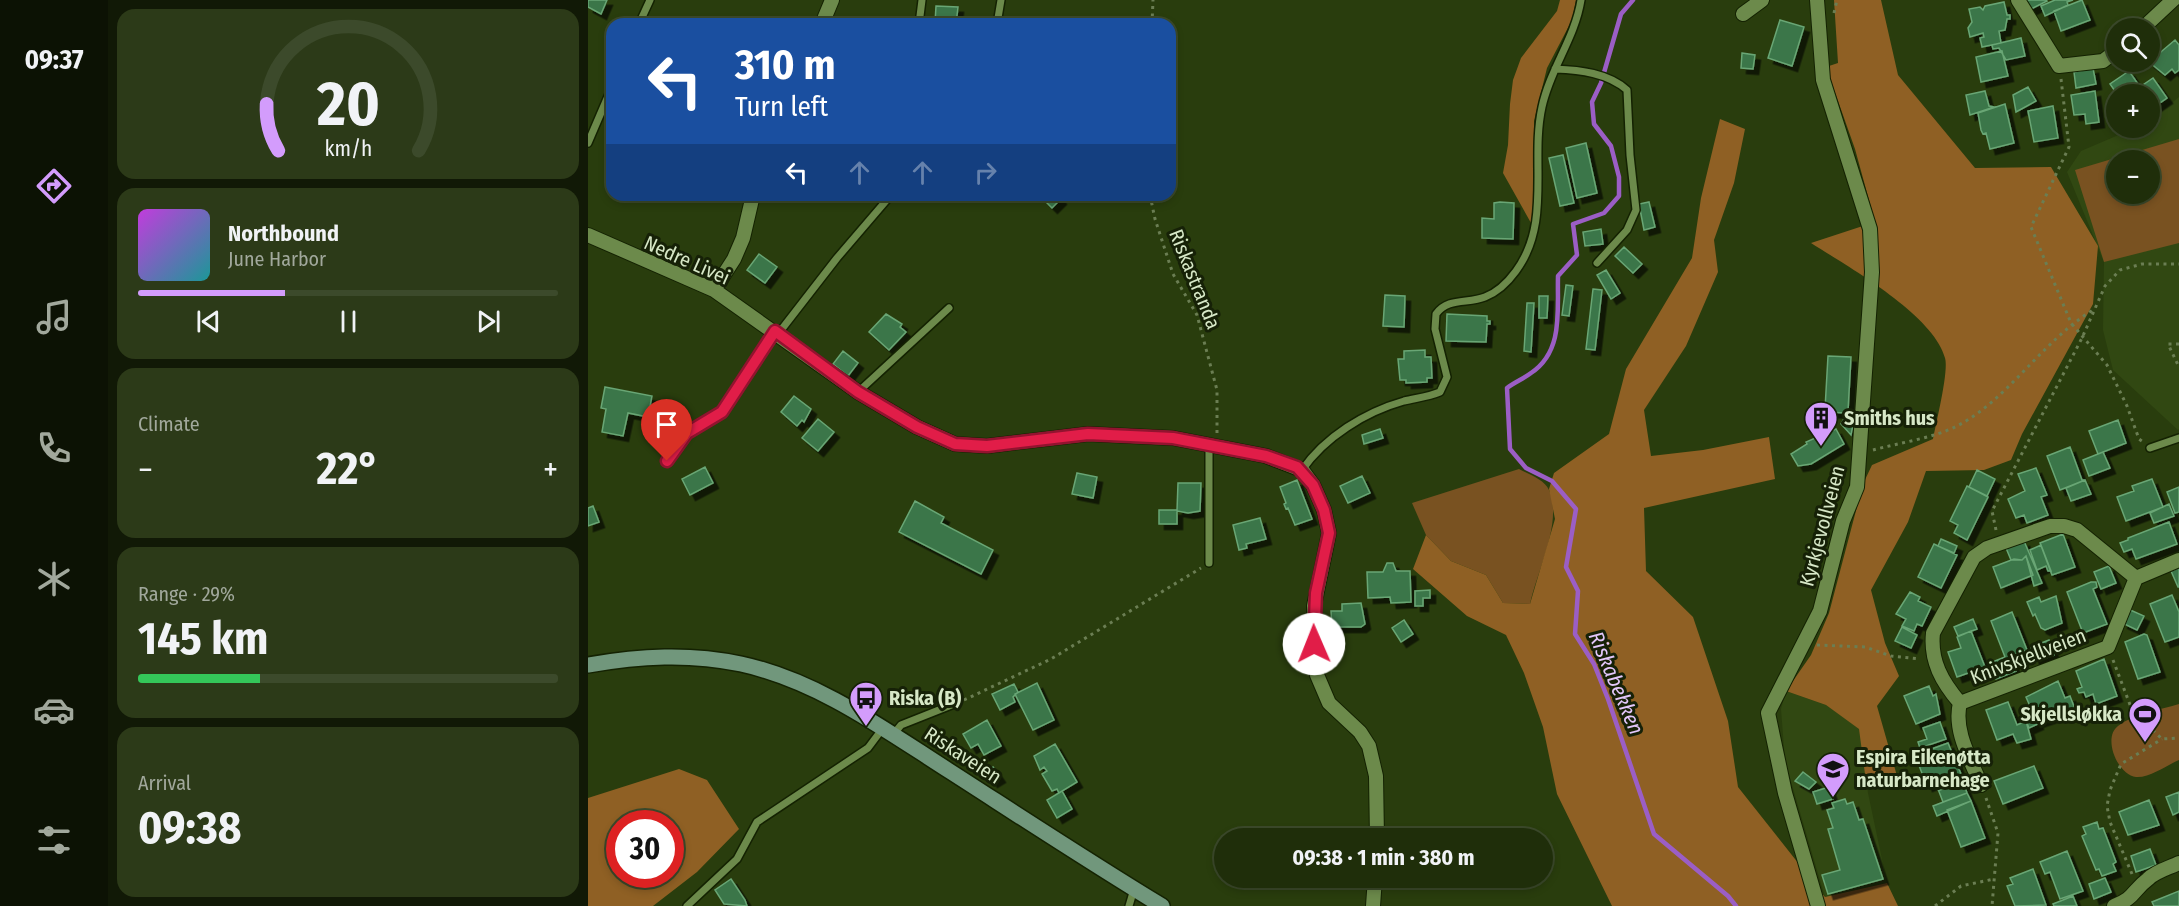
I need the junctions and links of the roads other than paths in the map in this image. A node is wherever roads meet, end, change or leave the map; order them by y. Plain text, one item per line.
1 (650, 0) edge
2 (832, 0) edge
3 (922, 0) edge
4 (1000, 0) edge
5 (1581, 0) edge
6 (1762, 0) edge
7 (1816, 0) edge
8 (2018, 0) edge
9 (2173, 0) edge
10 (1743, 14) dead end
11 (642, 18) edge
12 (824, 18) edge
13 (920, 18) edge
14 (998, 18) edge
15 (2154, 18) edge
16 (2106, 59) edge
17 (1555, 69) junction
18 (606, 101) edge
19 (588, 143) edge
20 (752, 201) edge
21 (886, 201) edge
22 (588, 236) edge
23 (1597, 262) dead end
24 (714, 290) junction
25 (949, 308) dead end
26 (777, 332) junction
27 (858, 392) junction
28 (2179, 438) edge
29 (1213, 446) junction
30 (2150, 448) road end
31 (667, 461) dead end
32 (1302, 470) junction
33 (2179, 560) edge
34 (1209, 562) road end
35 (2136, 578) junction
36 (588, 665) edge
37 (1960, 703) junction
38 (954, 704) road end
39 (888, 731) junction
40 (1981, 785) road end
41 (1377, 828) edge
42 (2179, 863) edge
43 (1374, 888) edge
44 (1134, 889) junction
45 (687, 906) edge
46 (1129, 906) edge
47 (1162, 906) edge
48 (1373, 906) edge
49 (1818, 906) edge
50 (2114, 906) edge

1 - 11 lane
2 - 12 street
3 - 13 lane
4 - 14 lane
5 - 17 lane
6 - 10 street
7 - 49 street, Kyrkjevollveien
8 - 16 street
9 - 15 street
17 - 23 lane
17 - 32 lane
18 - 19 lane
20 - 24 street
21 - 26 lane
22 - 24 street, Nedre Livei
24 - 26 street, Nedre Livei
25 - 27 lane
26 - 27 street, Nedre Livei
26 - 31 lane
27 - 29 street, Nedre Livei
28 - 30 lane
29 - 32 street, Nedre Livei
29 - 34 lane
32 - 41 street
33 - 35 street
35 - 37 street, Knivskjellveien
35 - 37 street, Knivskjellveien
36 - 39 main road, Riskaveien
37 - 40 street, Knivskjellveien
38 - 39 lane
39 - 44 main road, Riskaveien
39 - 45 lane
42 - 50 street
43 - 48 street
44 - 46 lane
44 - 47 main road, Riskaveien

